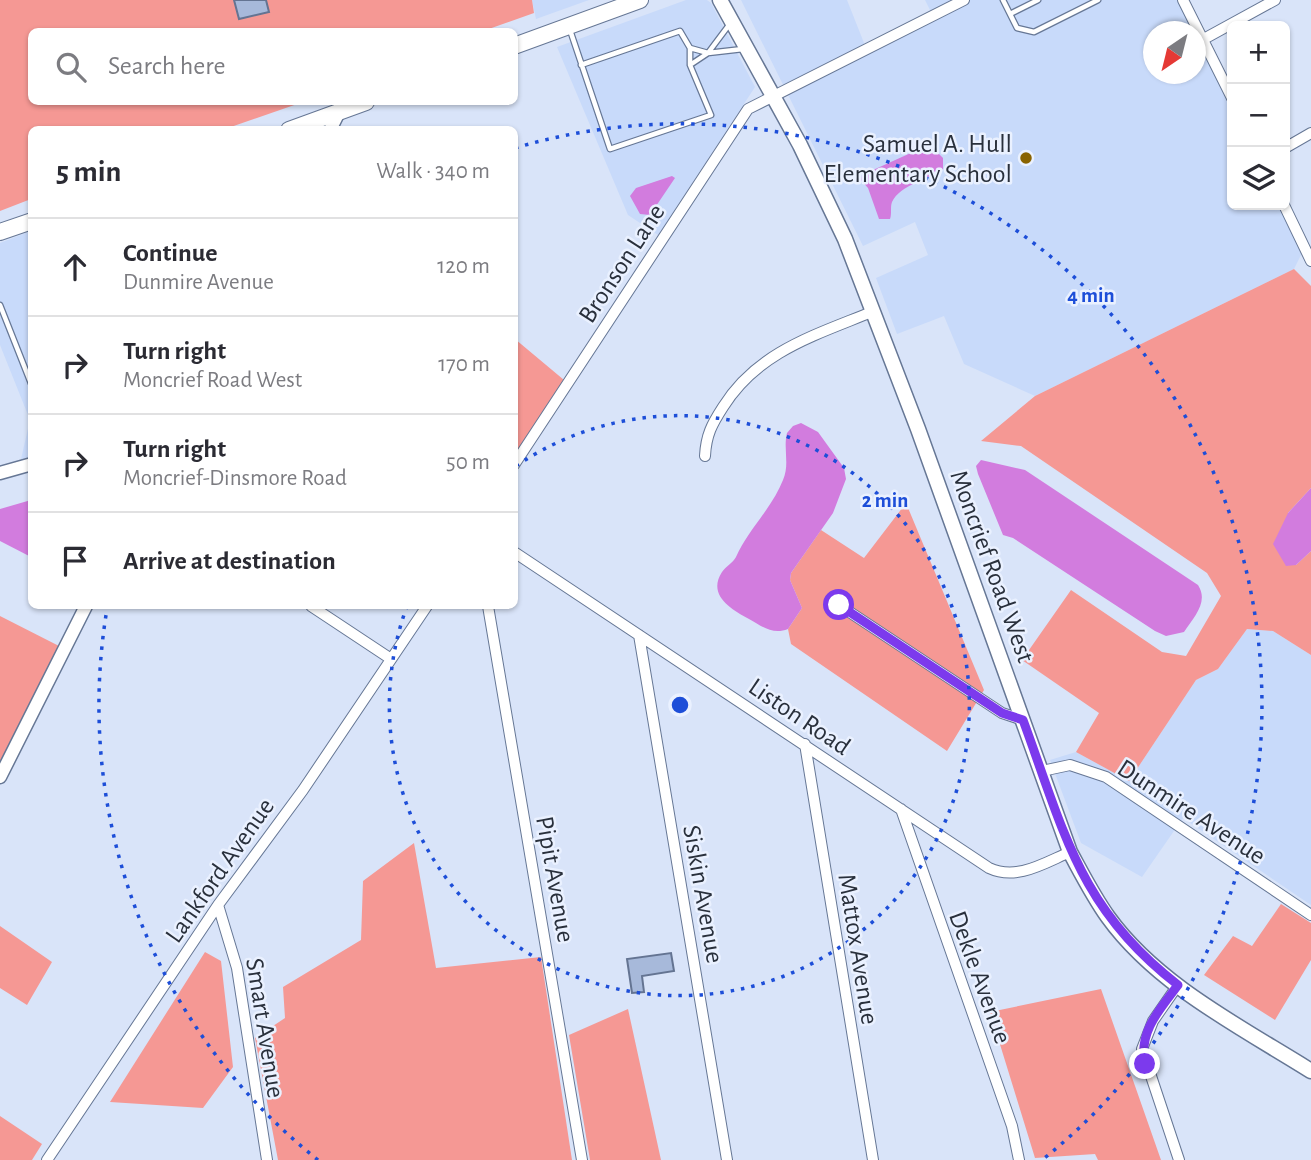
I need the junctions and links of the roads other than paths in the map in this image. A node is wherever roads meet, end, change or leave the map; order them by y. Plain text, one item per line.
1 (720, 0) edge
2 (964, 0) edge
3 (1003, 0) edge
4 (1038, 0) edge
5 (1098, 0) edge
6 (1183, 0) edge
7 (1275, 0) edge
8 (635, 1) edge
9 (1010, 14) junction
10 (732, 21) junction
11 (1193, 21) edge
12 (568, 26) junction
13 (1206, 38) edge
14 (518, 45) edge
15 (690, 48) junction
16 (1206, 48) edge
17 (747, 49) junction
18 (708, 53) junction
19 (581, 65) junction
20 (690, 65) junction
21 (1227, 88) edge
22 (773, 95) junction
23 (358, 105) edge
24 (340, 112) junction
25 (300, 126) edge
26 (332, 126) edge
27 (1311, 133) edge
28 (1287, 147) edge
29 (1286, 210) edge
30 (28, 222) edge
31 (0, 232) edge
32 (1311, 261) edge
33 (0, 305) edge
34 (874, 312) junction
35 (28, 376) edge
36 (705, 456) dead end
37 (518, 459) edge
38 (28, 465) edge
39 (0, 473) edge
40 (518, 555) edge
41 (839, 605) dead end
42 (84, 609) edge
43 (316, 609) edge
44 (425, 609) edge
45 (489, 609) edge
46 (639, 635) junction
47 (391, 659) junction
48 (1023, 720) junction
49 (805, 744) junction
50 (1042, 771) junction
51 (0, 777) edge
52 (901, 809) junction
53 (1070, 852) junction
54 (218, 905) junction
55 (1311, 915) edge
56 (1178, 985) junction
57 (1311, 1071) edge
58 (47, 1160) edge
59 (267, 1160) edge
60 (582, 1160) edge
61 (727, 1160) edge
62 (873, 1160) edge
63 (1019, 1160) edge
64 (1180, 1160) edge

1 - 10 main road, Moncrief Road West
2 - 22 street, Bronson Lane
3 - 9 lane
4 - 9 lane
5 - 9 lane
6 - 11 street
7 - 13 street
8 - 12 main road
10 - 17 main road, Moncrief Road West
10 - 18 lane
12 - 14 main road
12 - 19 lane
15 - 18 lane
15 - 19 lane
15 - 20 lane
16 - 21 street
17 - 18 lane
17 - 22 main road, Moncrief Road West
18 - 20 lane
19 - 20 lane
22 - 34 main road, Moncrief Road West
22 - 37 street, Bronson Lane
23 - 24 main road
24 - 25 main road
24 - 26 street
27 - 28 street
29 - 32 street
30 - 31 main road
33 - 35 lane
34 - 36 street
34 - 48 main road, Moncrief Road West
38 - 39 street
40 - 46 street, Liston Road
41 - 48 street
42 - 51 street
43 - 47 street
44 - 47 street, Lankford Avenue
45 - 60 street, Pipit Avenue
46 - 49 street, Liston Road
46 - 61 street, Siskin Avenue
47 - 54 street, Lankford Avenue
48 - 50 main road, Moncrief Road West
49 - 52 street, Liston Road
49 - 62 street, Mattox Avenue
50 - 53 main road, Moncrief Road West
50 - 55 street, Dunmire Avenue
52 - 53 street, Liston Road
52 - 63 street, Dekle Avenue
53 - 56 main road, Moncrief Road West
54 - 58 street, Lankford Avenue
54 - 59 street, Smart Avenue
56 - 57 main road, Moncrief Road West
56 - 64 street

